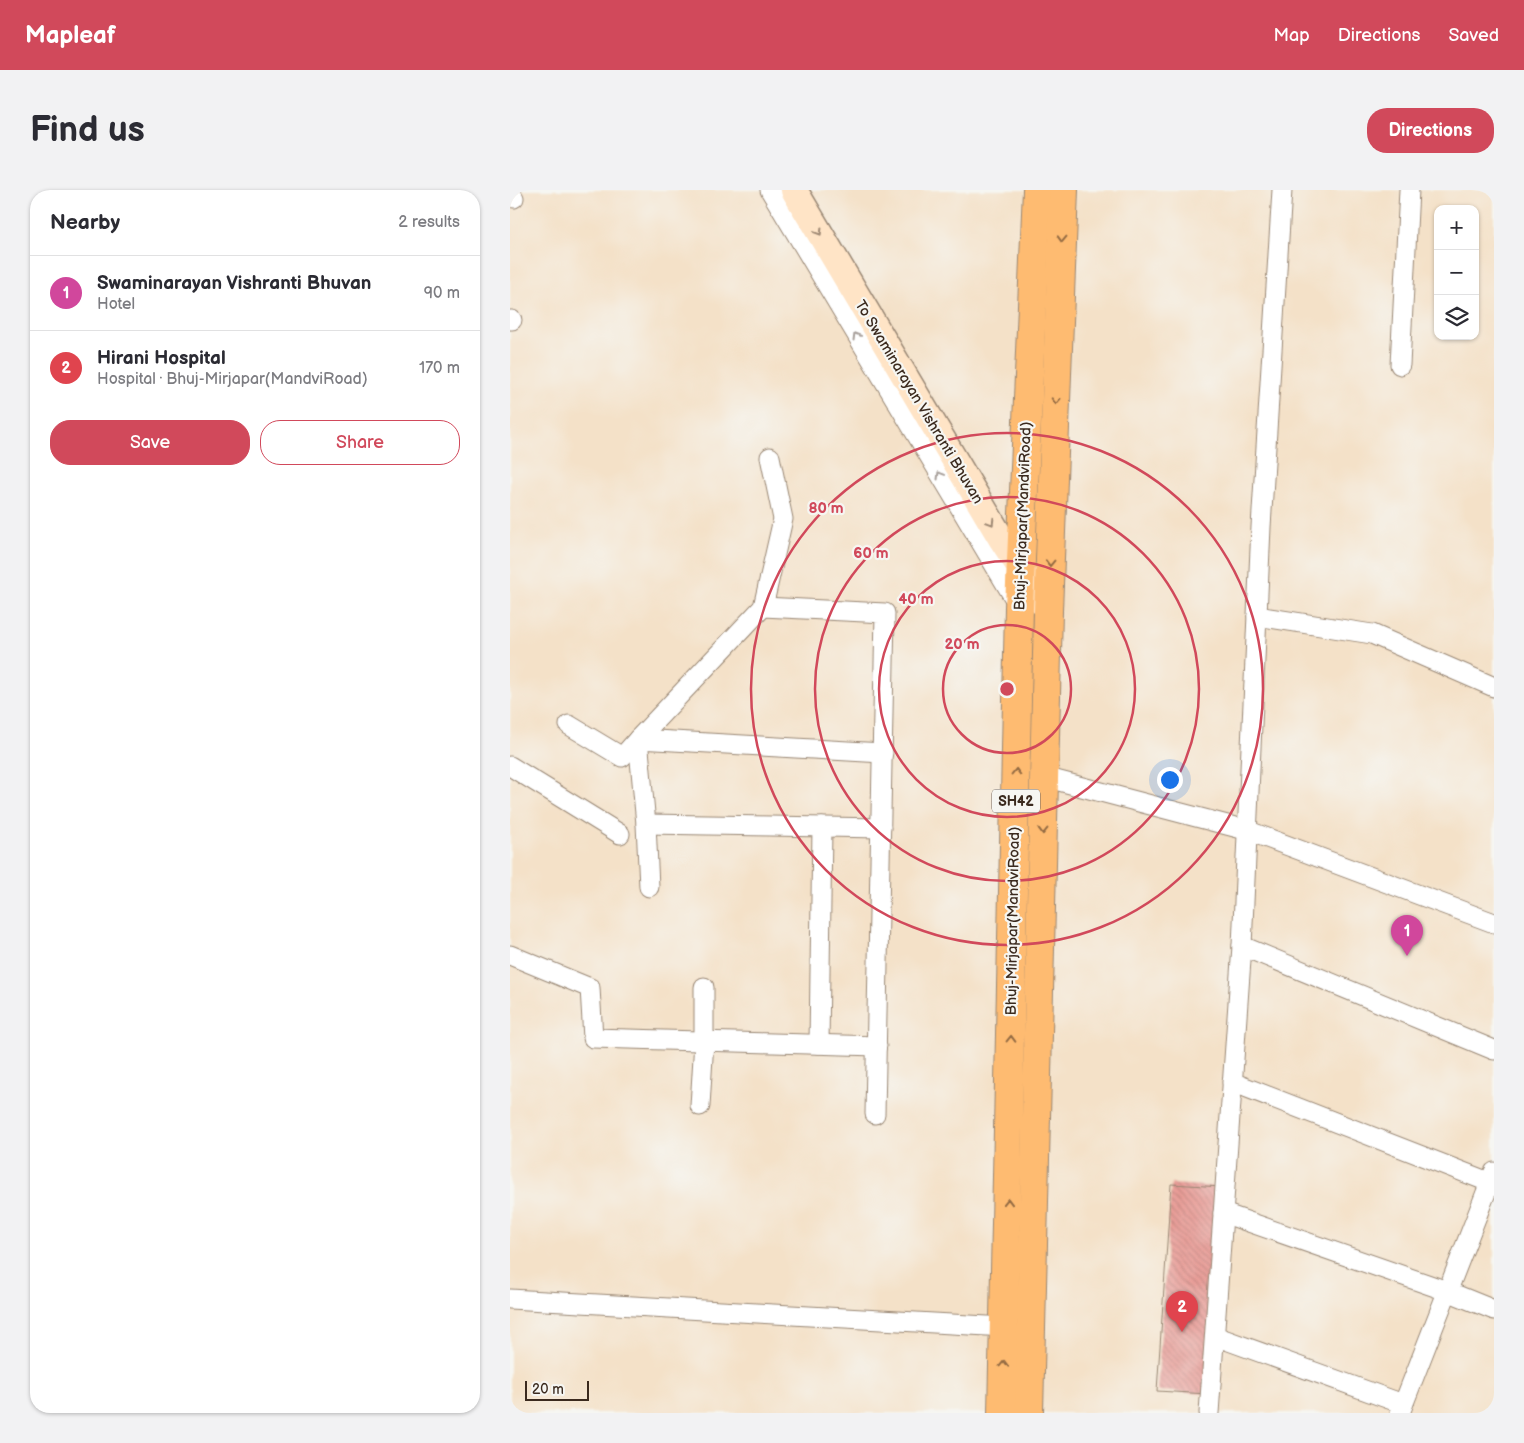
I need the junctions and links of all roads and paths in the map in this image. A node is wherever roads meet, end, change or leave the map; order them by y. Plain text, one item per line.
1 (770, 190) edge
2 (794, 190) edge
3 (1037, 190) edge
4 (1064, 190) edge
5 (1282, 190) edge
6 (1409, 190) edge
7 (1400, 365) dead end
8 (770, 457) dead end
9 (1021, 569) junction
10 (763, 607) junction
11 (1019, 607) junction
12 (1048, 611) junction
13 (1257, 616) junction
14 (1494, 687) edge
15 (569, 725) dead end
16 (638, 738) junction
17 (882, 753) junction
18 (510, 766) edge
19 (1044, 777) junction
20 (646, 824) junction
21 (822, 827) junction
22 (881, 828) junction
23 (1246, 830) junction
24 (620, 834) dead end
25 (649, 887) dead end
26 (1494, 923) edge
27 (1242, 946) junction
28 (510, 955) edge
29 (704, 987) dead end
30 (704, 1041) junction
31 (819, 1044) junction
32 (876, 1046) junction
33 (1494, 1050) edge
34 (1232, 1082) junction
35 (700, 1106) dead end
36 (875, 1114) dead end
37 (1493, 1179) edge
38 (1223, 1213) junction
39 (1447, 1291) junction
40 (510, 1298) edge
41 (1494, 1310) edge
42 (1005, 1327) junction
43 (1215, 1336) junction
44 (1401, 1409) edge
45 (1002, 1413) edge
46 (1029, 1413) edge
47 (1209, 1413) edge

11 -> 1 street
2 -> 9 main road, To Swaminarayan Vishranti Bhuvan
3 - 9 main road, Bhuj-Mirjapar(MandviRoad) / SH42
4 -> 12 main road, Bhuj-Mirjapar(MandviRoad) / SH42
5 - 13 street
6 - 7 street
8 - 10 street
9 - 11 main road, Bhuj-Mirjapar(MandviRoad) / SH42
9 - 12 main road, To Swaminarayan Vishranti Bhuvan
10 - 16 street
10 - 17 street
42 -> 11 main road, Bhuj-Mirjapar(MandviRoad) / SH42
12 - 19 main road, Bhuj-Mirjapar(MandviRoad) / SH42
13 - 14 street
13 - 23 street
15 - 16 street
16 - 17 street
16 - 20 street
17 - 22 street
18 - 24 street
19 - 23 street
19 -> 46 main road, Bhuj-Mirjapar(MandviRoad) / SH42
20 - 21 street
20 - 25 street
21 - 22 street
21 - 31 street
22 - 32 street
23 - 26 street
23 - 27 street
27 - 33 street
27 - 34 street
28 - 30 street
29 - 30 street
30 - 31 street
30 - 35 street
31 - 32 street
32 - 36 street
34 - 37 street
34 - 38 street
37 - 39 street
38 - 39 street
38 - 43 street
39 - 41 street
39 - 44 street
40 - 42 street
45 -> 42 main road, Bhuj-Mirjapar(MandviRoad) / SH42
43 - 44 street
43 - 47 street

